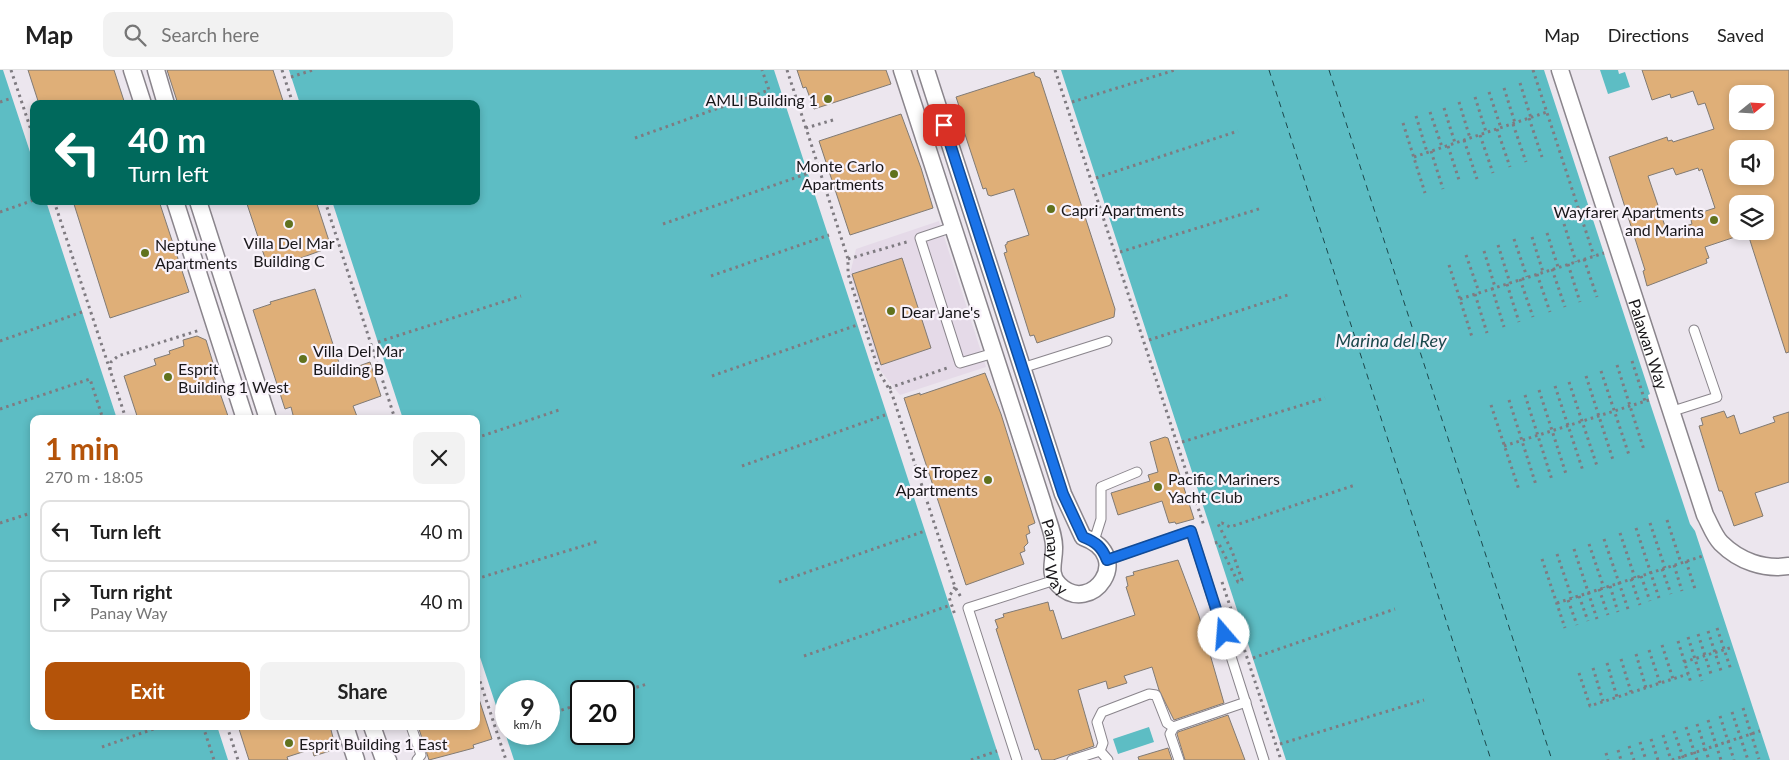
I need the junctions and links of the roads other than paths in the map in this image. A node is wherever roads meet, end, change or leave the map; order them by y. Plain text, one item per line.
1 (132, 70) edge
2 (156, 70) edge
3 (902, 70) edge
4 (926, 70) edge
5 (1560, 70) edge
6 (142, 100) edge
7 (165, 100) edge
8 (176, 205) edge
9 (199, 205) edge
10 (953, 227) junction
11 (236, 317) junction
12 (215, 325) junction
13 (1694, 330) dead end
14 (1107, 341) dead end
15 (994, 352) junction
16 (1022, 368) junction
17 (1670, 412) junction
18 (244, 415) edge
19 (267, 415) edge
20 (1137, 472) dead end
21 (1094, 541) junction
22 (1107, 560) junction
23 (1789, 566) edge
24 (1055, 580) junction
25 (1246, 702) junction
26 (1174, 727) junction
27 (346, 730) edge
28 (373, 730) edge
29 (412, 730) edge
30 (1100, 751) junction
31 (356, 760) edge
32 (388, 760) edge
33 (417, 760) edge
34 (1017, 760) edge
35 (1072, 760) edge
36 (1108, 760) edge
37 (1178, 760) edge
38 (1264, 760) edge

1 - 6 street
2 - 7 street
3 - 10 street, Panay Way
4 - 16 street, Panay Way
5 - 17 street, Palawan Way
8 - 12 street
9 - 11 street
10 - 15 street, Panay Way
10 - 15 lane
11 - 12 street
11 - 19 street
12 - 18 street
13 - 17 lane
14 - 16 lane
15 - 24 street, Panay Way
16 - 21 street, Panay Way
17 - 23 street, Palawan Way
20 - 21 lane
21 - 22 street, Panay Way
22 - 24 street, Panay Way
22 - 25 lane
24 - 34 lane
25 - 26 lane
25 - 38 lane
26 - 30 lane
26 - 37 lane
27 - 31 street
28 - 32 street
29 - 33 lane
30 - 35 lane
30 - 36 lane

